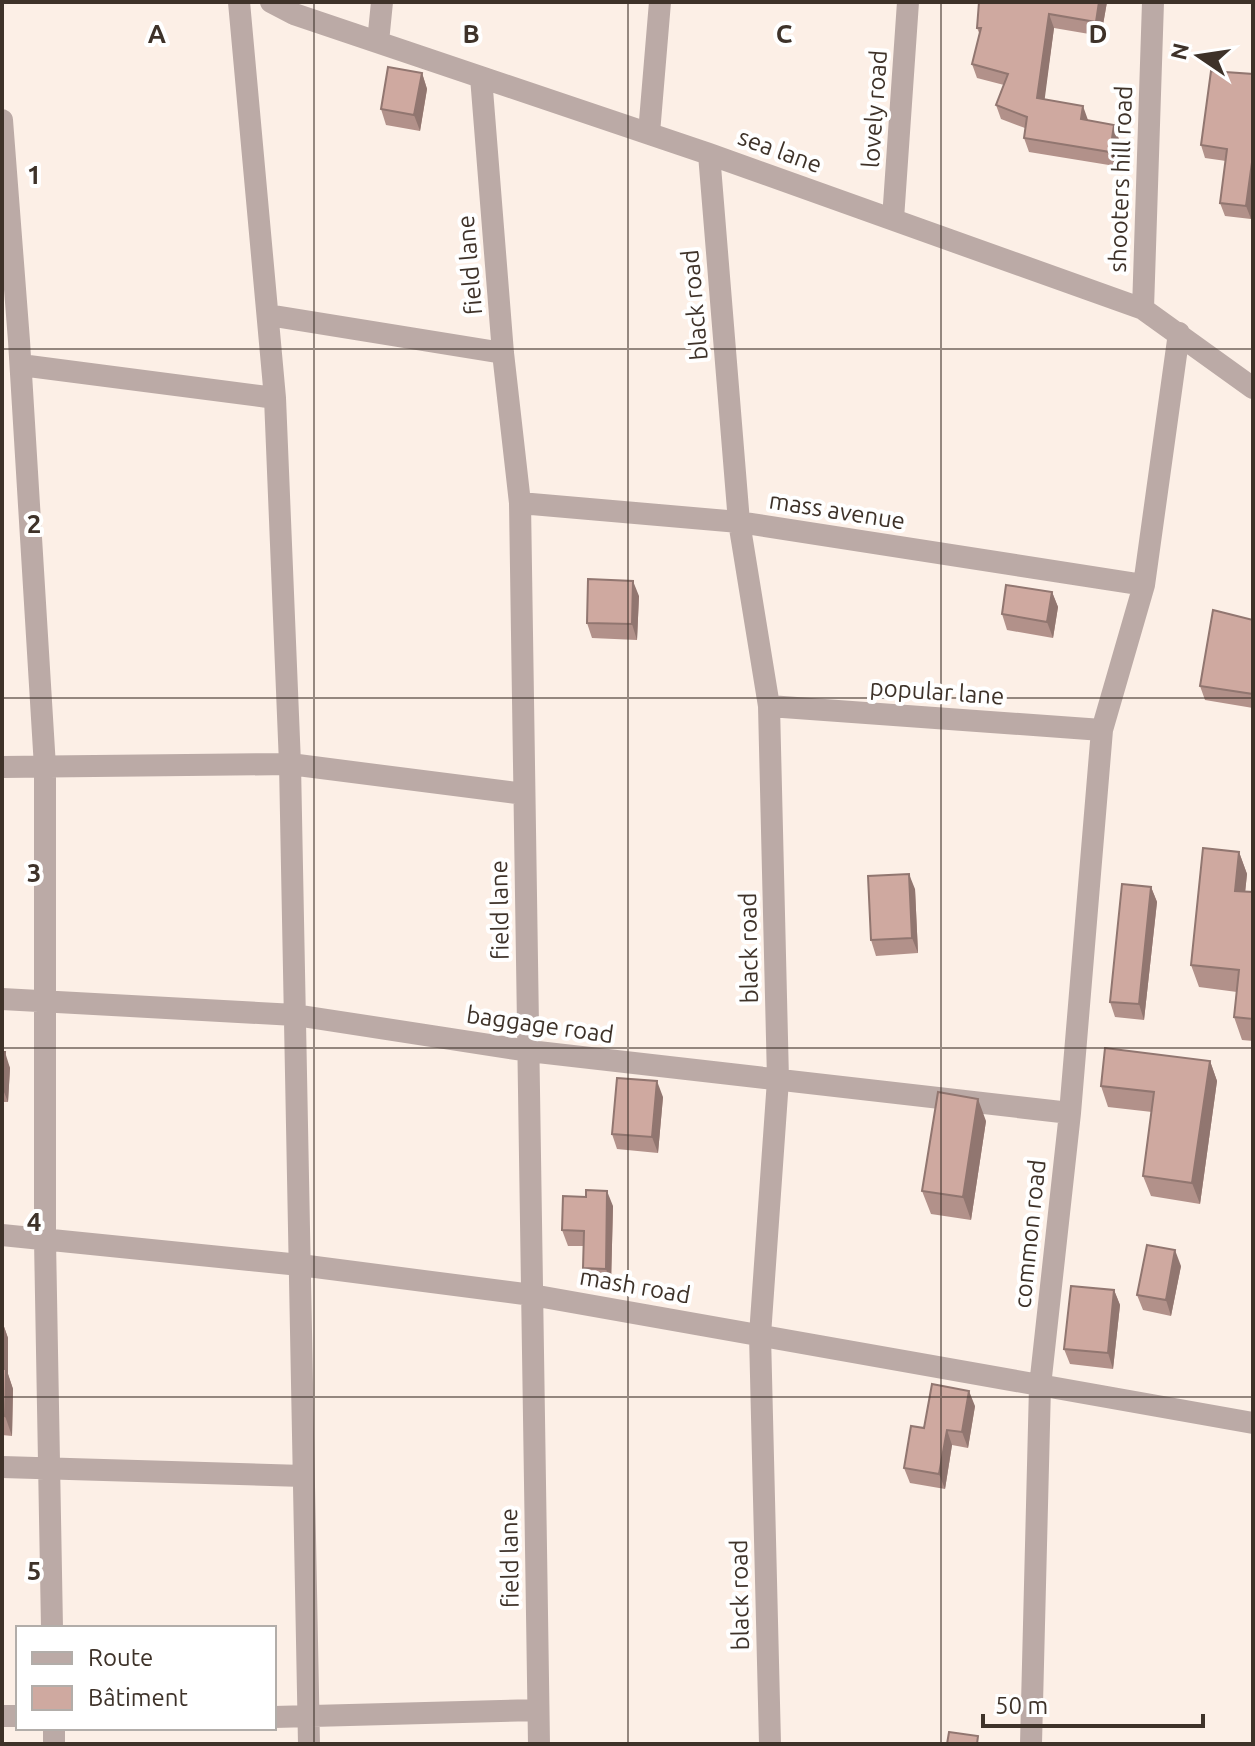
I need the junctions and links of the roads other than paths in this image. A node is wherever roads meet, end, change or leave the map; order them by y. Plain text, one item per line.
1 (239, 2) edge
2 (271, 2) edge
3 (382, 2) edge
4 (660, 2) edge
5 (908, 2) edge
6 (1153, 2) edge
7 (378, 42) junction
8 (481, 77) junction
9 (2, 120) edge
10 (649, 133) junction
11 (709, 154) junction
12 (893, 219) junction
13 (1143, 309) junction
14 (268, 315) junction
15 (1179, 333) junction
16 (11, 340) edge
17 (503, 353) junction
18 (21, 365) junction
19 (1253, 388) edge
20 (275, 398) junction
21 (520, 503) junction
22 (739, 522) junction
23 (1144, 585) junction
24 (769, 706) junction
25 (1102, 730) junction
26 (290, 764) junction
27 (2, 767) edge
28 (45, 767) junction
29 (524, 794) junction
30 (2, 999) edge
31 (43, 1000) junction
32 (295, 1015) junction
33 (529, 1051) junction
34 (778, 1080) junction
35 (1070, 1113) junction
36 (2, 1235) edge
37 (45, 1240) junction
38 (300, 1265) junction
39 (532, 1295) junction
40 (760, 1335) junction
41 (1040, 1386) junction
42 (1253, 1423) edge
43 (2, 1467) edge
44 (49, 1468) junction
45 (303, 1476) junction
46 (52, 1626) edge
47 (538, 1710) junction
48 (276, 1717) edge
49 (308, 1717) junction
50 (309, 1744) edge
51 (539, 1744) edge
52 (770, 1744) edge
53 (1031, 1744) edge

1 - 14 street
2 - 7 street, sea lane
3 - 7 street
4 - 10 street
5 - 12 street, lovely road
6 - 13 street, shooters hill road
7 - 8 street, sea lane
8 - 10 street, sea lane
8 - 17 street, field lane
9 - 16 street
10 - 11 street, sea lane
11 - 12 street, sea lane
11 - 22 street, black road
12 - 13 street, sea lane
13 - 15 street, sea lane
14 - 17 street
14 - 20 street
15 - 19 street, sea lane
15 - 23 street, common road
16 - 18 street
17 - 21 street, field lane
18 - 20 street
18 - 28 street
20 - 26 street
21 - 22 street, mass avenue
21 - 29 street, field lane
22 - 23 street, mass avenue
22 - 24 street, black road
23 - 25 street, common road
24 - 25 street, popular lane
24 - 34 street, black road
25 - 35 street, common road
26 - 28 street
26 - 29 street
26 - 32 street
27 - 28 street
28 - 31 street
29 - 33 street, field lane
30 - 31 street, baggage road
31 - 32 street, baggage road
31 - 37 street
32 - 33 street, baggage road
32 - 38 street
33 - 34 street, baggage road
33 - 39 street, field lane
34 - 35 street, baggage road
34 - 40 street, black road
35 - 41 street, common road
36 - 37 street, mash road
37 - 38 street, mash road
37 - 44 street
38 - 39 street, mash road
38 - 45 street
39 - 40 street, mash road
39 - 47 street, field lane
40 - 41 street, mash road
40 - 52 street, black road
41 - 42 street, mash road
41 - 53 street, common road
43 - 44 street
44 - 45 street
44 - 46 street
45 - 49 street
47 - 49 street
47 - 51 street, field lane
48 - 49 street
49 - 50 street

